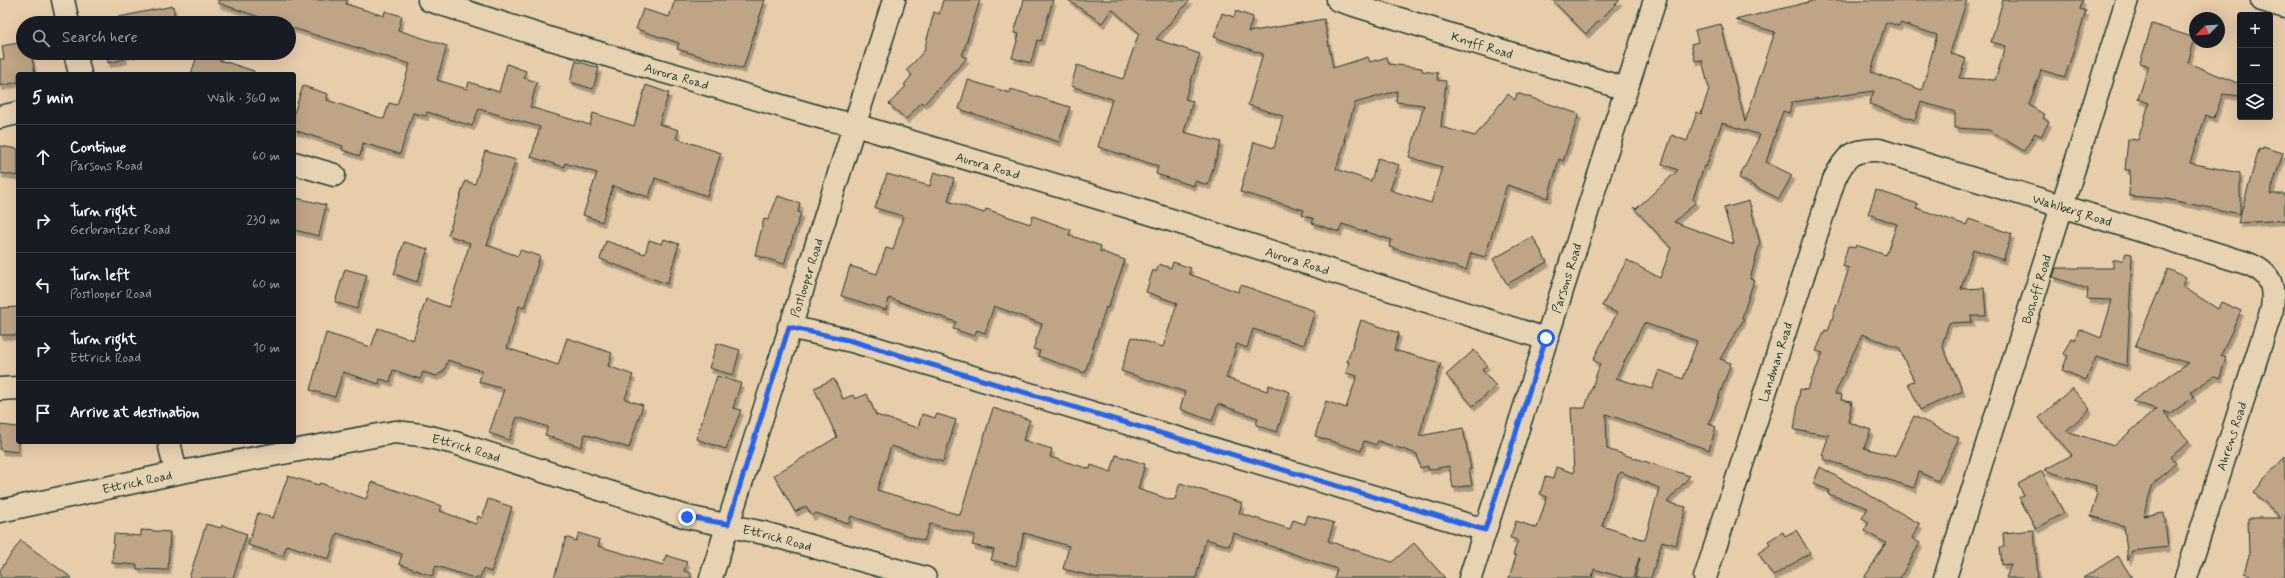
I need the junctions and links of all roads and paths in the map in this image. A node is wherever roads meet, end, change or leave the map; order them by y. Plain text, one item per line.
1 (63, 0) edge
2 (429, 0) edge
3 (894, 0) edge
4 (1338, 0) edge
5 (1655, 0) edge
6 (2127, 0) edge
7 (2262, 0) edge
8 (2285, 7) edge
9 (66, 16) edge
10 (77, 60) edge
11 (80, 72) edge
12 (1626, 89) junction
13 (16, 113) edge
14 (0, 117) edge
15 (855, 125) junction
16 (1854, 152) joint
17 (296, 164) edge
18 (334, 175) dead end
19 (2062, 206) junction
20 (2274, 294) joint
21 (789, 327) junction
22 (1546, 338) junction
23 (16, 388) edge
24 (0, 389) edge
25 (169, 444) edge
26 (176, 473) junction
27 (0, 511) edge
28 (728, 524) junction
29 (1485, 530) junction
30 (711, 578) edge
31 (925, 578) edge
32 (1470, 578) edge
33 (1705, 578) edge
34 (1945, 578) edge
35 (2186, 578) edge

1 - 9 street
2 - 15 street, Aurora Road
3 - 15 street, Postlooper Road
4 - 12 street, Knyff Road
5 - 12 street, Parsons Road
6 - 19 street, Boshoff Road
7 - 8 street
10 - 11 street
12 - 22 street, Parsons Road
13 - 14 street
15 - 21 street, Postlooper Road
15 - 22 street, Aurora Road
16 - 19 street, Wahlberg Road
16 - 33 street, Landman Road
17 - 18 street
19 - 20 street, Wahlberg Road
19 - 34 street, Boshoff Road
20 - 35 street, Ahrens Road
21 - 28 street, Postlooper Road
21 - 29 street
22 - 29 street, Parsons Road
23 - 24 street
25 - 26 street
26 - 27 street, Ettrick Road
26 - 28 street, Ettrick Road
28 - 30 street, Postlooper Road
28 - 31 street, Ettrick Road
29 - 32 street, Parsons Road

